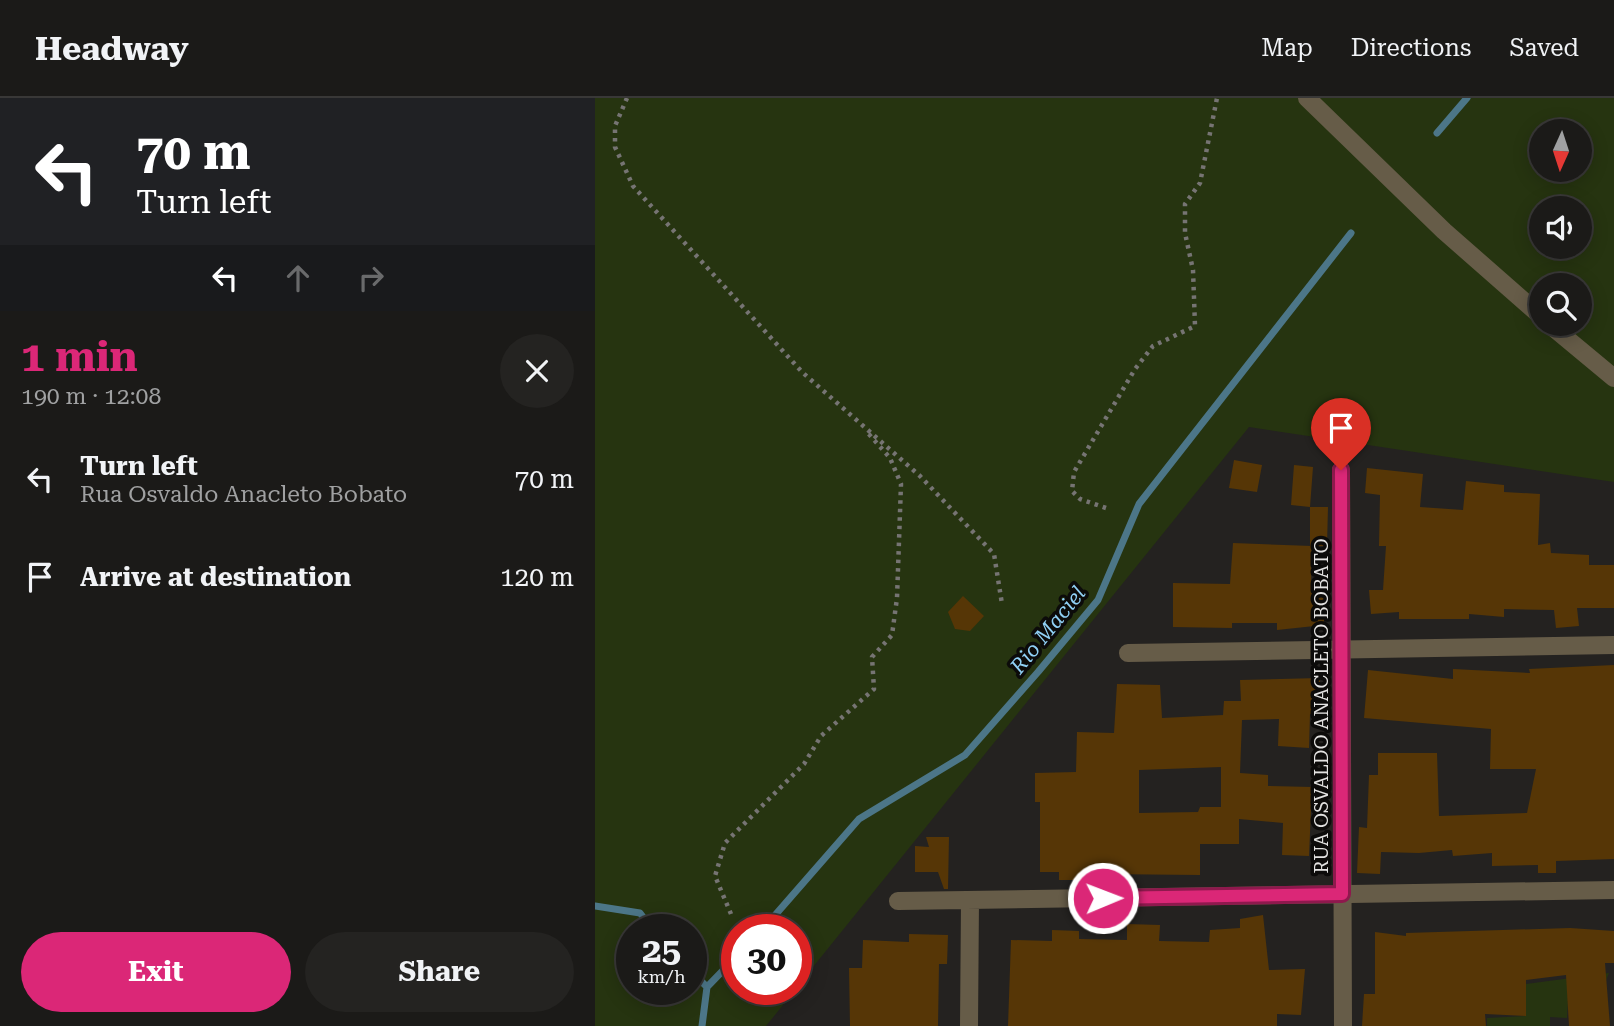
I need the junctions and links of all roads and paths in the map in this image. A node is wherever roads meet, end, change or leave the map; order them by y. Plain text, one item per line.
1 (627, 98) edge
2 (1217, 98) edge
3 (1307, 98) edge
4 (1529, 306) edge
5 (1563, 336) edge
6 (1614, 378) edge
7 (853, 415) junction
8 (1341, 470) dead end
9 (1106, 508) dead end
10 (1002, 604) dead end
11 (1614, 645) edge
12 (1342, 650) junction
13 (1128, 653) dead end
14 (1614, 890) edge
15 (1342, 894) junction
16 (969, 900) junction
17 (898, 901) dead end
18 (731, 914) dead end
19 (969, 1026) edge
20 (1343, 1026) edge

1 - 7 path
2 - 9 path
3 - 4 street
5 - 6 street
7 - 10 path
7 - 18 path
8 - 12 street, RUA OSVALDO ANACLETO BOBATO
11 - 12 street
12 - 13 street
12 - 15 street, RUA OSVALDO ANACLETO BOBATO
14 - 15 street
15 - 16 street
15 - 20 street, RUA OSVALDO ANACLETO BOBATO
16 - 17 street
16 - 19 street

